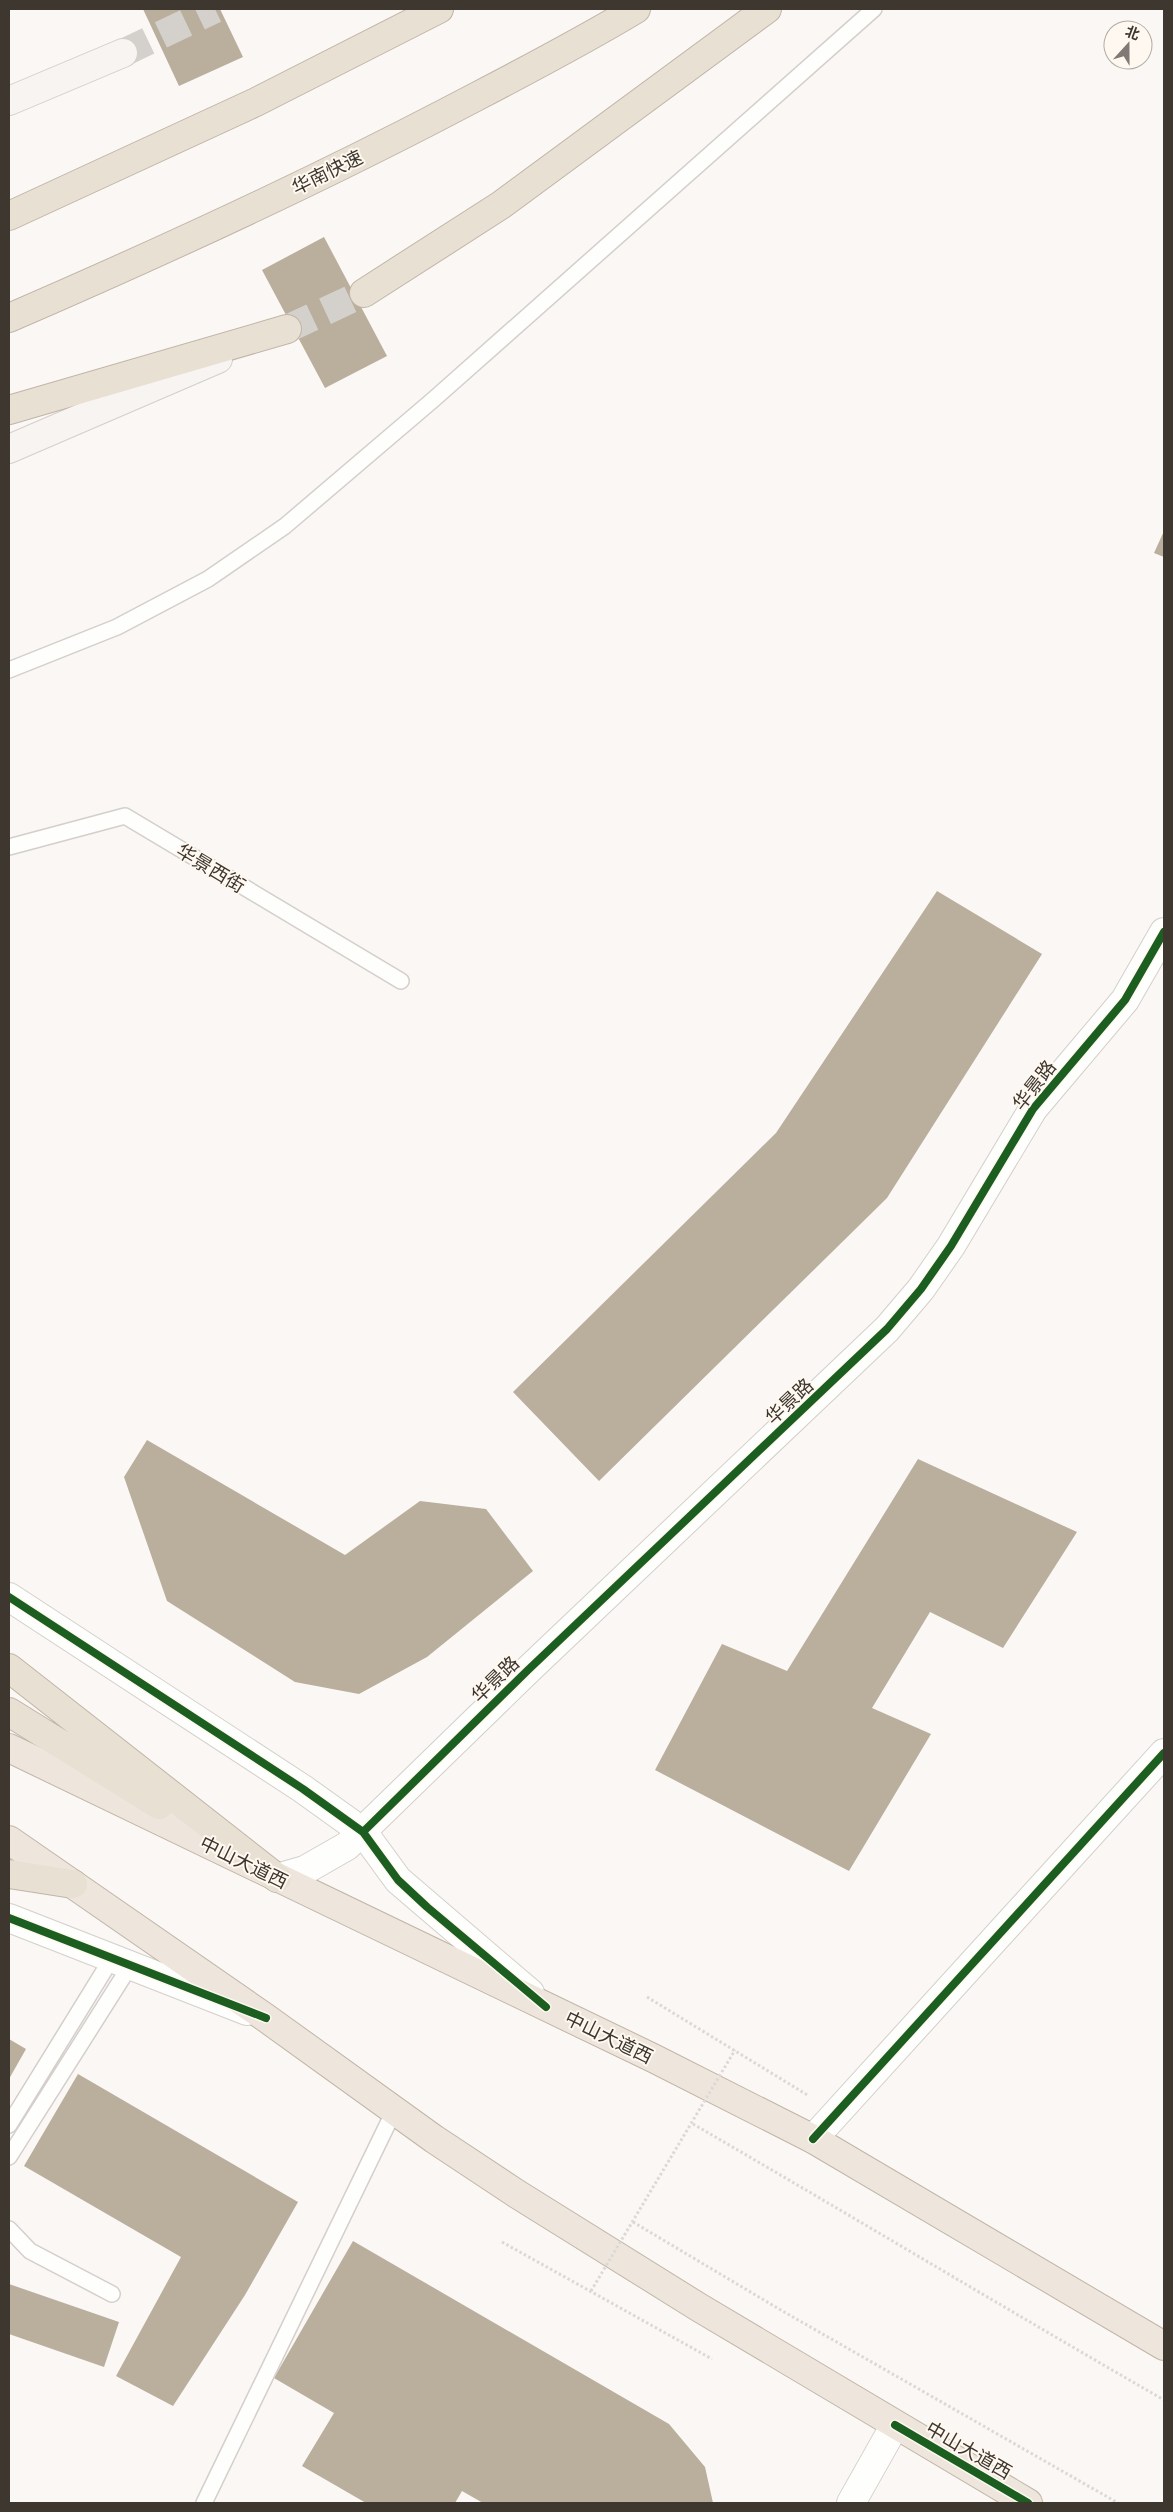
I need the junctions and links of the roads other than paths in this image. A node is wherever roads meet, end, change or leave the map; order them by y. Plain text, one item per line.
1 (438, 9) edge
2 (636, 9) edge
3 (767, 9) edge
4 (874, 9) edge
5 (123, 53) tunnel mouth
6 (9, 101) edge
7 (9, 216) edge
8 (364, 293) tunnel mouth
9 (9, 318) edge
10 (287, 329) joint
11 (9, 410) edge
12 (9, 449) edge
13 (9, 670) edge
14 (9, 846) edge
15 (1164, 932) edge
16 (401, 981) dead end
17 (9, 1597) edge
18 (9, 1668) edge
19 (9, 1712) edge
20 (9, 1748) edge
21 (1164, 1753) edge
22 (363, 1832) junction
23 (9, 1840) edge
24 (9, 1874) edge
25 (277, 1878) junction
26 (74, 1884) junction
27 (9, 1918) edge
28 (121, 1962) junction
29 (546, 2007) junction
30 (266, 2018) junction
31 (394, 2110) junction
32 (9, 2126) edge
33 (813, 2139) junction
34 (9, 2157) edge
35 (9, 2228) edge
36 (112, 2294) dead end
37 (1164, 2346) edge
38 (895, 2425) junction
39 (204, 2503) edge
40 (851, 2503) edge
41 (1028, 2503) edge

1 - 7 highway
2 - 9 highway, 华南快速
3 - 8 highway
4 - 13 lane
5 - 6 main road
10 - 11 highway
10 - 12 main road
14 - 16 lane, 华景西街
15 - 22 street, 华景路
17 - 22 street
18 - 25 highway
19 - 25 highway
20 - 25 highway, 中山大道西
21 - 33 street
22 - 25 street, 华景路
22 - 29 street
23 - 26 highway, 中山大道西
24 - 26 highway
25 - 29 highway, 中山大道西
26 - 30 highway, 中山大道西
27 - 28 street
28 - 30 street
28 - 32 lane
28 - 34 lane
29 - 33 highway, 中山大道西
30 - 31 highway, 中山大道西
31 - 38 highway, 中山大道西
31 - 39 lane
33 - 37 highway, 中山大道西
35 - 36 lane
38 - 40 street
38 - 41 highway, 中山大道西

